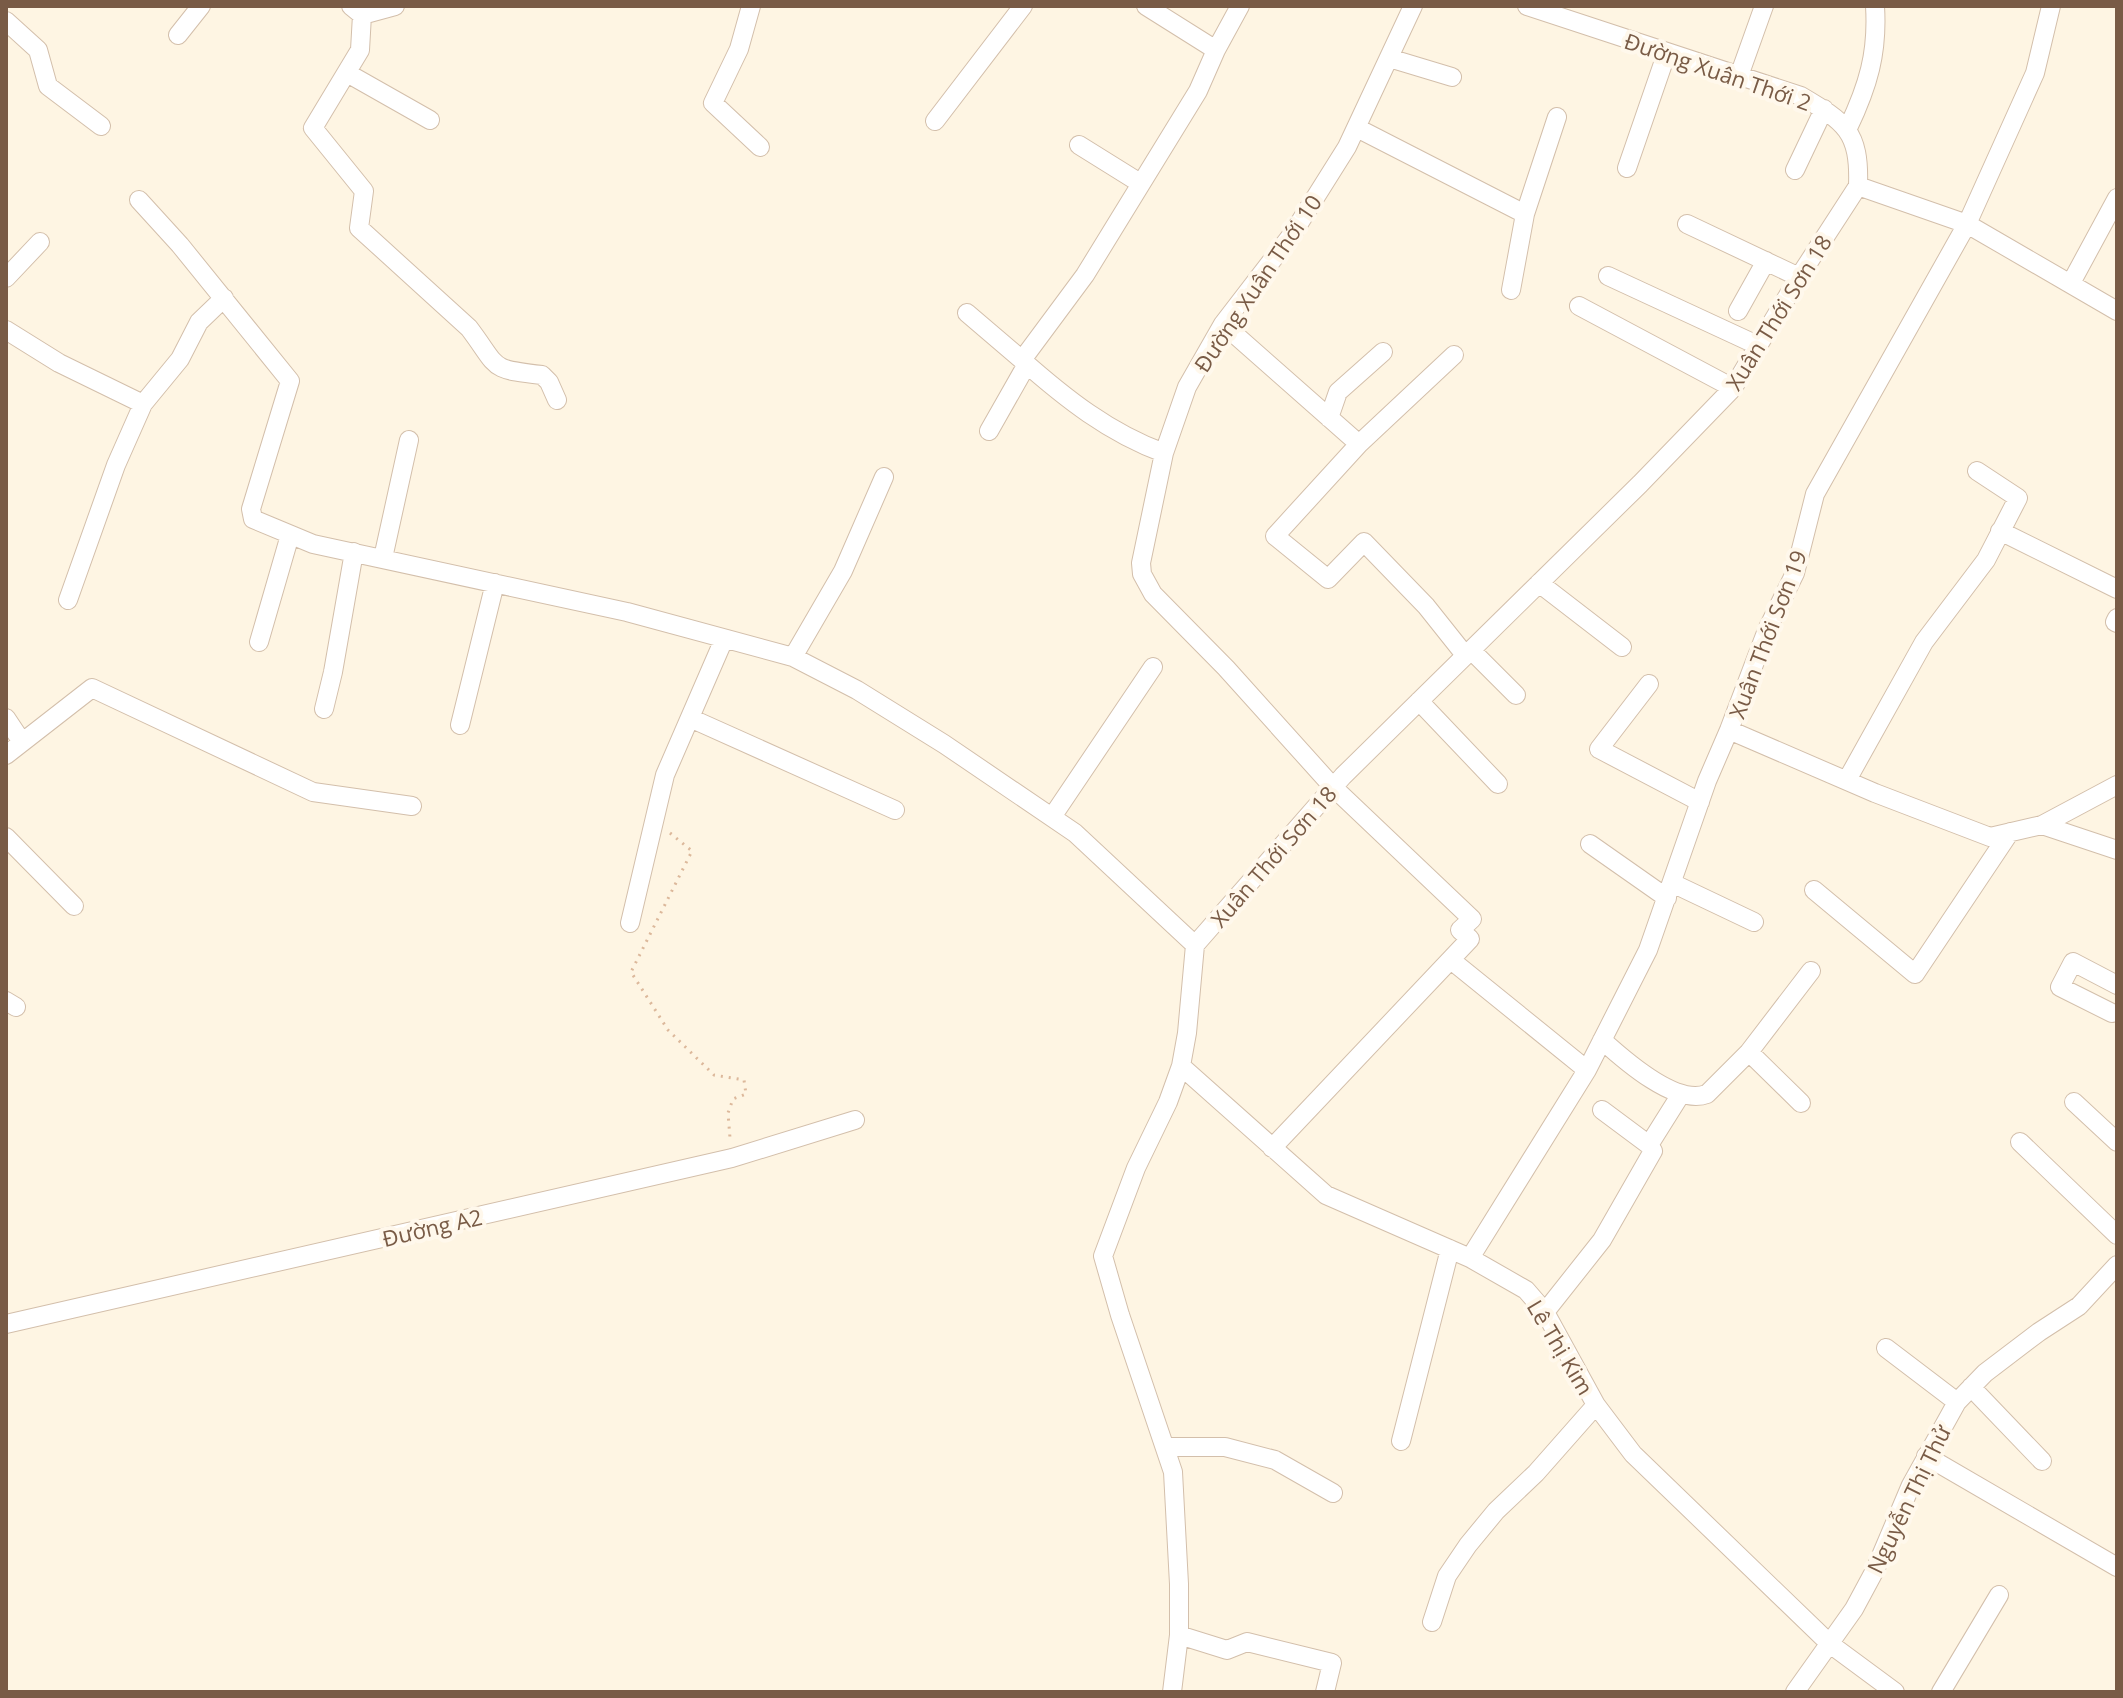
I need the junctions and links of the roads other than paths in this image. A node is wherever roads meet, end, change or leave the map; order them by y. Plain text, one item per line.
1 (201, 6) edge
2 (395, 6) edge
3 (751, 6) edge
4 (1023, 6) edge
5 (1146, 6) edge
6 (1240, 6) edge
7 (1413, 6) edge
8 (1764, 6) edge
9 (1875, 6) edge
10 (2051, 6) edge
11 (1538, 8) edge
12 (357, 11) edge
13 (6, 21) edge
14 (178, 35) dead end
15 (1216, 50) junction
16 (1667, 52) junction
17 (1389, 58) junction
18 (347, 73) junction
19 (1739, 76) junction
20 (1452, 77) dead end
21 (1824, 109) junction
22 (1557, 117) dead end
23 (430, 120) dead end
24 (935, 121) dead end
25 (101, 126) dead end
26 (1357, 128) junction
27 (1848, 128) junction
28 (1079, 145) dead end
29 (760, 147) dead end
30 (1627, 168) dead end
31 (1795, 170) dead end
32 (1140, 183) junction
33 (1858, 186) junction
34 (2117, 198) edge
35 (139, 200) dead end
36 (1525, 214) junction
37 (1687, 224) dead end
38 (1967, 224) junction
39 (40, 242) dead end
40 (1766, 261) junction
41 (1608, 276) dead end
42 (1799, 277) junction
43 (6, 278) edge
44 (2071, 283) junction
45 (1511, 290) dead end
46 (224, 298) junction
47 (1579, 306) dead end
48 (1738, 311) dead end
49 (2117, 311) edge
50 (967, 313) dead end
51 (1223, 324) junction
52 (6, 330) edge
53 (1757, 345) junction
54 (1383, 352) dead end
55 (1454, 355) dead end
56 (1025, 362) junction
57 (1733, 388) junction
58 (557, 400) dead end
59 (143, 404) junction
60 (1329, 418) junction
61 (989, 431) dead end
62 (409, 440) dead end
63 (1359, 444) junction
64 (1164, 453) junction
65 (1977, 471) dead end
66 (884, 477) dead end
67 (2000, 531) junction
68 (290, 535) junction
69 (354, 552) junction
70 (383, 558) junction
71 (495, 583) junction
72 (1539, 583) junction
73 (2117, 589) edge
74 (68, 600) dead end
75 (724, 639) junction
76 (259, 642) dead end
77 (1622, 647) dead end
78 (1468, 653) junction
79 (793, 657) junction
80 (1153, 667) dead end
81 (1649, 684) dead end
82 (1516, 695) dead end
83 (1419, 701) junction
84 (324, 709) dead end
85 (6, 718) edge
86 (690, 718) junction
87 (460, 725) dead end
88 (1729, 730) junction
89 (22, 742) junction
90 (6, 755) edge
91 (1847, 780) junction
92 (1498, 784) dead end
93 (2117, 785) edge
94 (1333, 787) junction
95 (1700, 802) junction
96 (412, 806) dead end
97 (895, 810) dead end
98 (1052, 817) junction
99 (2042, 825) junction
100 (2010, 832) junction
101 (6, 837) edge
102 (1590, 844) dead end
103 (2117, 850) edge
104 (1669, 890) junction
105 (1814, 890) dead end
106 (74, 906) dead end
107 (1754, 922) dead end
108 (630, 923) dead end
109 (1195, 945) junction
110 (1451, 960) junction
111 (1811, 971) dead end
112 (2117, 985) edge
113 (2112, 1013) dead end
114 (1602, 1040) junction
115 (1749, 1052) junction
116 (1181, 1066) junction
117 (1587, 1070) junction
118 (1681, 1094) junction
119 (2074, 1102) dead end
120 (1801, 1103) dead end
121 (1602, 1110) dead end
122 (855, 1120) dead end
123 (2020, 1142) dead end
124 (2117, 1142) edge
125 (1649, 1145) junction
126 (1272, 1148) junction
127 (2117, 1235) edge
128 (1450, 1249) junction
129 (1470, 1258) junction
130 (2117, 1265) edge
131 (1545, 1312) junction
132 (6, 1324) edge
133 (1886, 1348) dead end
134 (1971, 1387) junction
135 (1957, 1402) junction
136 (1596, 1405) junction
137 (1401, 1441) dead end
138 (1166, 1447) junction
139 (1926, 1456) junction
140 (2042, 1461) dead end
141 (1333, 1493) dead end
142 (2117, 1567) edge
143 (1999, 1595) dead end
144 (1432, 1622) dead end
145 (1179, 1635) junction
146 (1830, 1644) junction
147 (1803, 1689) edge
148 (1172, 1692) edge
149 (1325, 1692) edge
150 (1895, 1692) edge
151 (1941, 1692) edge

1 - 14 street
2 - 12 street
3 - 29 street
4 - 24 street
5 - 15 street
6 - 15 street
7 - 17 street, Đường Xuân Thới 10
8 - 19 street
9 - 27 street
10 - 38 street, Xuân Thới Sơn 19
11 - 16 street, Đường Xuân Thới 2
12 - 18 street
13 - 25 street
15 - 32 street
16 - 19 street, Đường Xuân Thới 2
16 - 30 street
17 - 20 street
17 - 26 street, Đường Xuân Thới 10
18 - 23 street
18 - 58 street
19 - 21 street, Đường Xuân Thới 2
21 - 27 street, Đường Xuân Thới 2
21 - 31 street
22 - 36 street
26 - 36 street
26 - 51 street, Đường Xuân Thới 10
27 - 33 street
28 - 32 street
32 - 56 street
33 - 38 street
33 - 42 street, Xuân Thới Sơn 18
34 - 44 street
35 - 46 street
36 - 45 street
37 - 40 street
38 - 44 street
38 - 88 street, Xuân Thới Sơn 19
39 - 43 street
40 - 42 street
40 - 48 street
41 - 53 street
42 - 53 street, Xuân Thới Sơn 18
44 - 49 street
46 - 59 street
46 - 68 street
47 - 57 street
50 - 56 street
51 - 60 street
51 - 64 street, Đường Xuân Thới 10
52 - 59 street
53 - 57 street, Xuân Thới Sơn 18
54 - 60 street
55 - 63 street
56 - 61 street
56 - 64 street
57 - 72 street, Xuân Thới Sơn 18
59 - 74 street
60 - 63 street
62 - 70 street
63 - 78 street
64 - 94 street, Đường Xuân Thới 10
65 - 67 street
66 - 79 street
67 - 73 street
67 - 91 street
68 - 69 street
68 - 76 street
69 - 70 street
69 - 84 street
70 - 71 street
71 - 75 street
71 - 87 street
72 - 77 street
72 - 78 street, Xuân Thới Sơn 18
75 - 79 street
75 - 86 street
78 - 82 street
78 - 83 street, Xuân Thới Sơn 18
79 - 98 street
80 - 98 street
81 - 95 street
83 - 92 street
83 - 94 street, Xuân Thới Sơn 18
85 - 89 street
86 - 97 street
86 - 108 street
88 - 91 street
88 - 95 street, Xuân Thới Sơn 19
89 - 90 street
89 - 96 street
91 - 100 street
93 - 99 street
94 - 109 street, Xuân Thới Sơn 18
94 - 110 street, Đường Xuân Thới 10
95 - 104 street, Xuân Thới Sơn 19
98 - 109 street
99 - 100 street
99 - 103 street
100 - 105 street
101 - 106 street
102 - 104 street
104 - 107 street
104 - 114 street, Xuân Thới Sơn 19
109 - 116 street, Xuân Thới Sơn 18
110 - 117 street
110 - 126 street
111 - 115 street
112 - 113 street
114 - 117 street, Xuân Thới Sơn 19
114 - 118 street
115 - 118 street
115 - 120 street
116 - 126 street, Lê Thị Kim
116 - 138 street, Xuân Thới Sơn 18
117 - 129 street, Xuân Thới Sơn 19
118 - 125 street
119 - 124 street
121 - 125 street
122 - 132 street, Đường A2
123 - 127 street
125 - 131 street
126 - 128 street, Lê Thị Kim
128 - 129 street, Lê Thị Kim
128 - 137 street
129 - 131 street, Lê Thị Kim
130 - 134 street, Nguyễn Thị Thử
131 - 136 street, Lê Thị Kim
133 - 135 street
134 - 135 street, Nguyễn Thị Thử
134 - 140 street
135 - 139 street, Nguyễn Thị Thử
136 - 144 street
136 - 146 street, Lê Thị Kim
138 - 141 street
138 - 145 street, Xuân Thới Sơn 18
139 - 142 street
139 - 146 street, Nguyễn Thị Thử
143 - 151 street
145 - 148 street, Xuân Thới Sơn 18
145 - 149 street
146 - 147 street, Nguyễn Thị Thử
146 - 150 street, Lê Thị Kim

